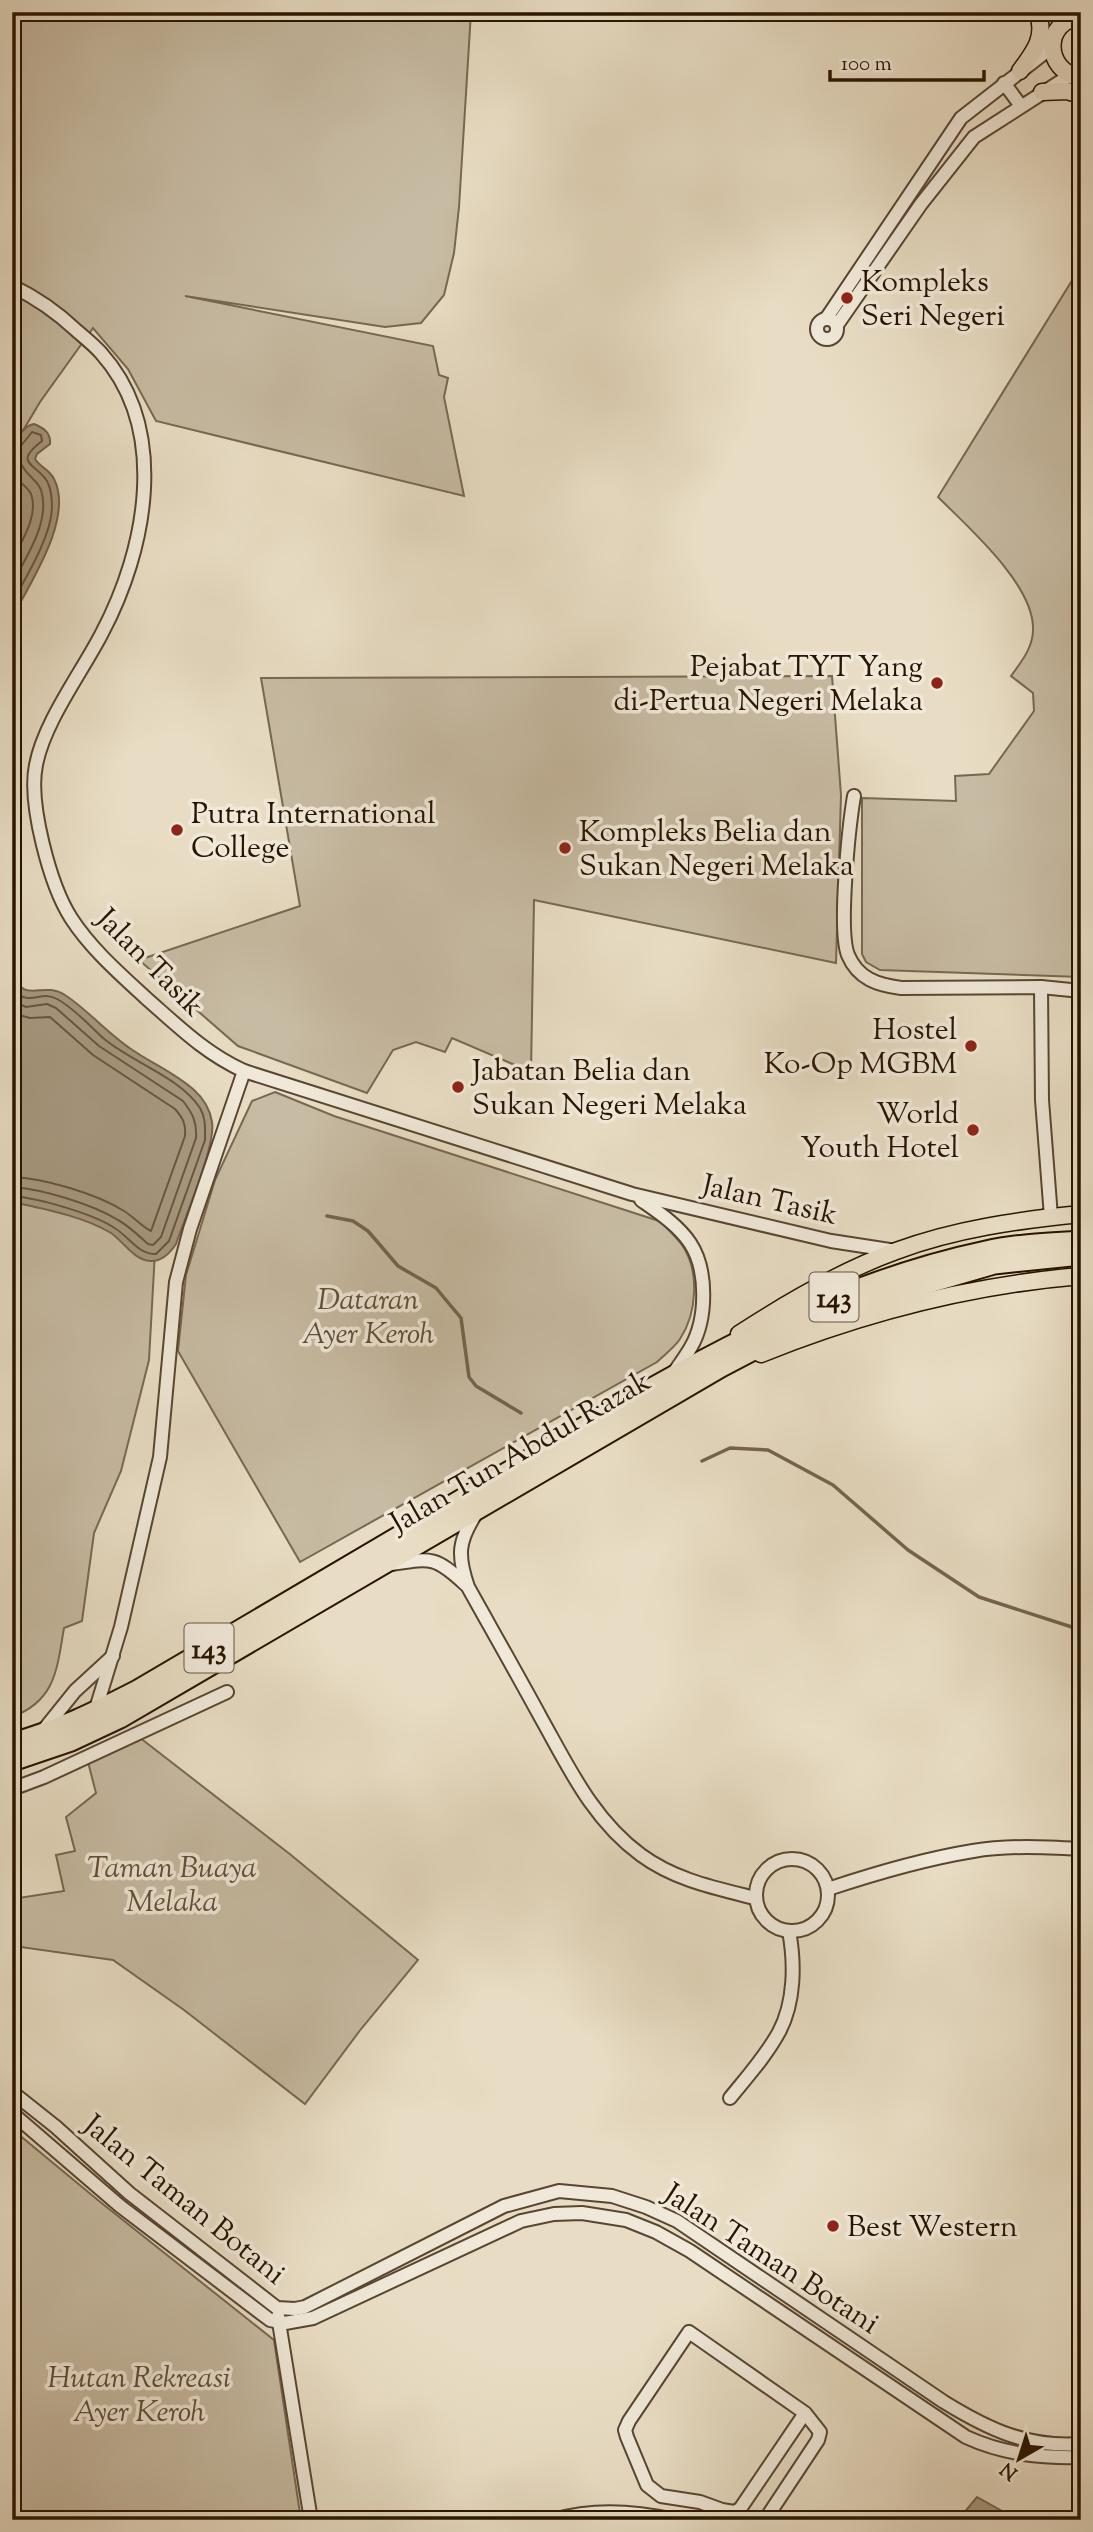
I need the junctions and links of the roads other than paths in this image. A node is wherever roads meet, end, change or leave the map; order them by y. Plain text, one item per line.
1 (1037, 12) edge
2 (1044, 12) edge
3 (1077, 15) edge
4 (1056, 31) junction
5 (1052, 47) junction
6 (1020, 71) junction
7 (1075, 77) edge
8 (1004, 83) junction
9 (1042, 92) junction
10 (1081, 95) edge
11 (1020, 106) junction
12 (965, 113) junction
13 (978, 133) junction
14 (906, 202) junction
15 (921, 204) junction
16 (12, 286) edge
17 (854, 796) dead end
18 (1041, 987) junction
19 (1081, 991) edge
20 (244, 1071) junction
21 (632, 1194) junction
22 (1081, 1214) edge
23 (1051, 1217) junction
24 (1081, 1241) edge
25 (896, 1251) junction
26 (1081, 1255) edge
27 (968, 1263) junction
28 (1081, 1276) edge
29 (715, 1362) junction
30 (671, 1376) junction
31 (480, 1508) junction
32 (383, 1565) junction
33 (468, 1587) junction
34 (114, 1655) junction
35 (227, 1692) dead end
36 (95, 1712) junction
37 (12, 1743) edge
38 (38, 1745) junction
39 (12, 1761) edge
40 (44, 1777) junction
41 (12, 1788) edge
42 (1081, 1849) edge
43 (828, 1889) junction
44 (755, 1898) junction
45 (789, 1931) junction
46 (12, 2092) edge
47 (730, 2098) dead end
48 (12, 2113) edge
49 (788, 2296) junction
50 (277, 2308) junction
51 (279, 2323) junction
52 (802, 2325) junction
53 (805, 2413) junction
54 (1081, 2444) edge
55 (1081, 2457) edge
56 (311, 2520) edge
57 (554, 2520) edge
58 (674, 2520) edge
59 (765, 2520) edge

1 - 6 main road
2 - 4 main road
3 - 4 main road
4 - 5 main road
5 - 6 street
5 - 7 main road
6 - 8 street
7 - 9 street
8 - 11 street
8 - 12 street
9 - 10 main road
9 - 11 street
11 - 13 street
12 - 13 street
12 - 14 street
13 - 15 street
14 - 15 street
14 - 15 street
16 - 20 street, Jalan Tasik
17 - 18 street
18 - 19 street
18 - 23 street
20 - 21 street, Jalan Tasik
20 - 34 street
21 - 25 street, Jalan Tasik
21 - 30 street, Jalan Tasik
22 - 23 main road
23 - 25 main road
24 - 27 highway, Jalan Tun Abdul Razak / 143
25 - 29 main road
26 - 27 highway, Jalan Tun Abdul Razak / 143
27 - 29 highway, Jalan Tun Abdul Razak / 143
28 - 29 main road
29 - 30 highway, Jalan Tun Abdul Razak / 143
29 - 31 highway, Jalan Tun Abdul Razak / 143
30 - 36 highway, Jalan Tun Abdul Razak / 143
31 - 32 highway, Jalan Tun Abdul Razak / 143
31 - 33 street
32 - 33 street
32 - 38 highway, Jalan Tun Abdul Razak / 143
33 - 44 street
34 - 36 street
34 - 38 street
35 - 40 street
36 - 38 highway, Jalan Tun Abdul Razak / 143
37 - 38 highway, Jalan Tun Abdul Razak / 143
38 - 39 highway, Jalan Tun Abdul Razak / 143
38 - 40 street
40 - 41 street
42 - 43 street
43 - 44 street
43 - 45 street
44 - 45 street
45 - 47 street
46 - 50 street, Jalan Taman Botani
48 - 51 street, Jalan Taman Botani
49 - 50 street, Jalan Taman Botani
49 - 52 street
49 - 54 street, Jalan Taman Botani
50 - 51 street
51 - 52 street, Jalan Taman Botani
51 - 56 street
52 - 55 street, Jalan Taman Botani
53 - 53 street
53 - 59 street
57 - 58 street

